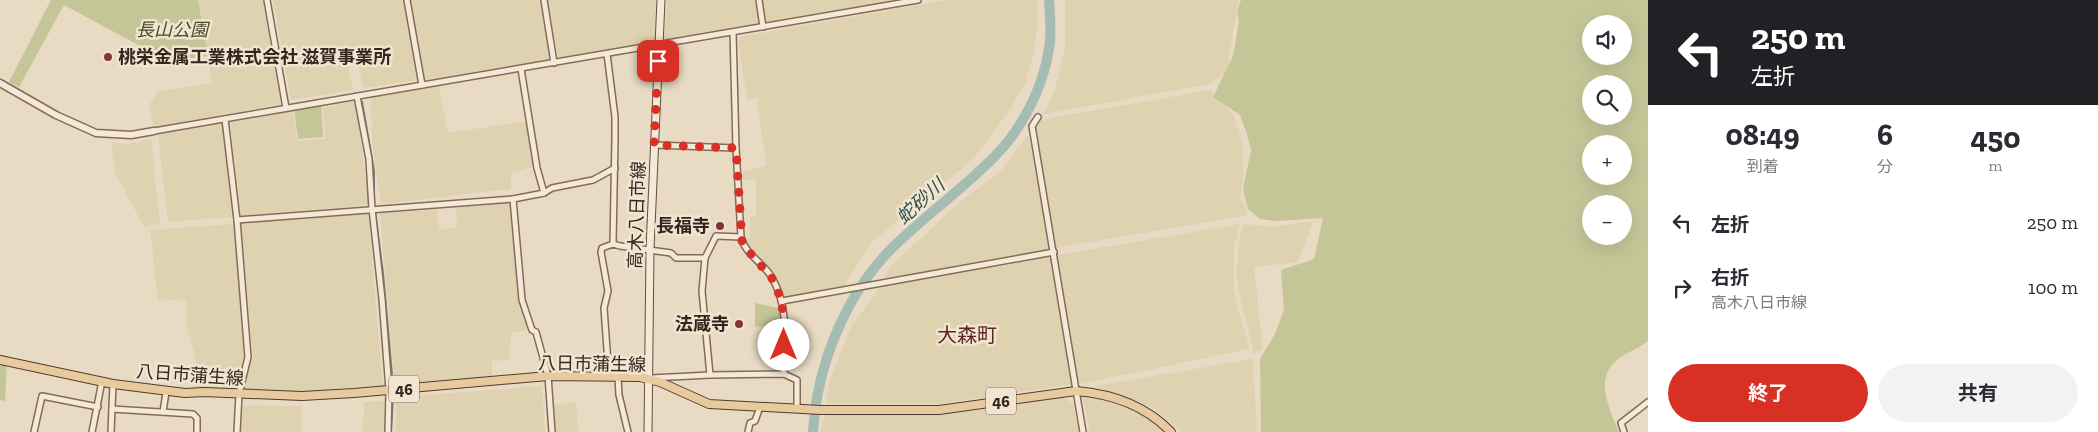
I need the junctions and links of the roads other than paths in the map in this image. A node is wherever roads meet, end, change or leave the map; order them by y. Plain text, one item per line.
1 (267, 0) edge
2 (407, 0) edge
3 (544, 0) edge
4 (661, 0) edge
5 (759, 0) edge
6 (918, 0) edge
7 (764, 28) junction
8 (733, 32) junction
9 (659, 44) junction
10 (607, 54) junction
11 (554, 63) junction
12 (521, 70) junction
13 (0, 83) edge
14 (422, 85) junction
15 (358, 96) junction
16 (286, 108) junction
17 (1034, 118) dead end
18 (225, 119) junction
19 (154, 131) joint
20 (654, 145) junction
21 (736, 148) junction
22 (615, 168) junction
23 (544, 193) junction
24 (514, 199) junction
25 (372, 209) junction
26 (237, 220) junction
27 (741, 237) junction
28 (613, 244) junction
29 (650, 249) junction
30 (1054, 252) junction
31 (705, 258) junction
32 (782, 301) junction
33 (0, 360) edge
34 (710, 374) junction
35 (784, 374) junction
36 (548, 376) junction
37 (609, 377) junction
38 (618, 378) junction
39 (648, 378) junction
40 (102, 381) junction
41 (113, 384) junction
42 (389, 390) junction
43 (1076, 391) junction
44 (166, 392) junction
45 (239, 394) junction
46 (1648, 402) edge
47 (98, 406) junction
48 (760, 407) junction
49 (112, 409) junction
50 (801, 409) junction
51 (163, 412) junction
52 (34, 432) edge
53 (92, 432) edge
54 (111, 432) edge
55 (197, 432) edge
56 (237, 432) edge
57 (388, 432) edge
58 (552, 432) edge
59 (628, 432) edge
60 (648, 432) edge
61 (748, 432) edge
62 (1083, 432) edge
63 (1170, 432) edge
64 (1624, 432) edge

1 - 16 street
2 - 14 street
3 - 11 street
4 - 9 main road, 高木八日市線
5 - 7 street
6 - 7 street
7 - 8 street
8 - 9 street
8 - 21 street
9 - 10 street
9 - 20 main road, 高木八日市線
10 - 11 street
10 - 22 street
11 - 12 street
12 - 14 street
12 - 23 street
13 - 19 street
14 - 15 street
15 - 16 street
15 - 25 street
16 - 18 street
17 - 30 street
18 - 19 street
18 - 26 street
20 - 21 street
20 - 29 main road, 高木八日市線
21 - 27 street
22 - 23 street
22 - 28 street
23 - 24 street
24 - 25 street
24 - 36 street
25 - 26 street
25 - 42 street
26 - 45 street
27 - 31 street
27 - 32 street
28 - 29 street
28 - 37 street
29 - 31 street
29 - 39 main road, 高木八日市線
30 - 32 street
30 - 43 street
31 - 34 street
32 - 35 street
33 - 40 main road, 八日市蒲生線 / 46
34 - 35 street
34 - 39 street
35 - 50 street
36 - 37 main road, 八日市蒲生線 / 46
36 - 42 main road, 八日市蒲生線 / 46
36 - 58 street
37 - 38 main road, 八日市蒲生線 / 46
38 - 39 main road, 八日市蒲生線 / 46
38 - 59 street
39 - 48 main road, 八日市蒲生線 / 46
39 - 60 main road, 高木八日市線
40 - 41 main road, 八日市蒲生線 / 46
40 - 47 street
41 - 44 main road, 八日市蒲生線 / 46
41 - 49 street
42 - 45 main road, 八日市蒲生線 / 46
42 - 57 street
43 - 50 main road, 八日市蒲生線 / 46
43 - 62 street
43 - 63 main road, 八日市蒲生線 / 46
44 - 45 main road, 八日市蒲生線 / 46
44 - 51 street
45 - 56 street
46 - 64 street
47 - 52 street
47 - 53 street
48 - 50 main road, 八日市蒲生線 / 46
48 - 61 street
49 - 51 street
49 - 54 street
51 - 55 street

